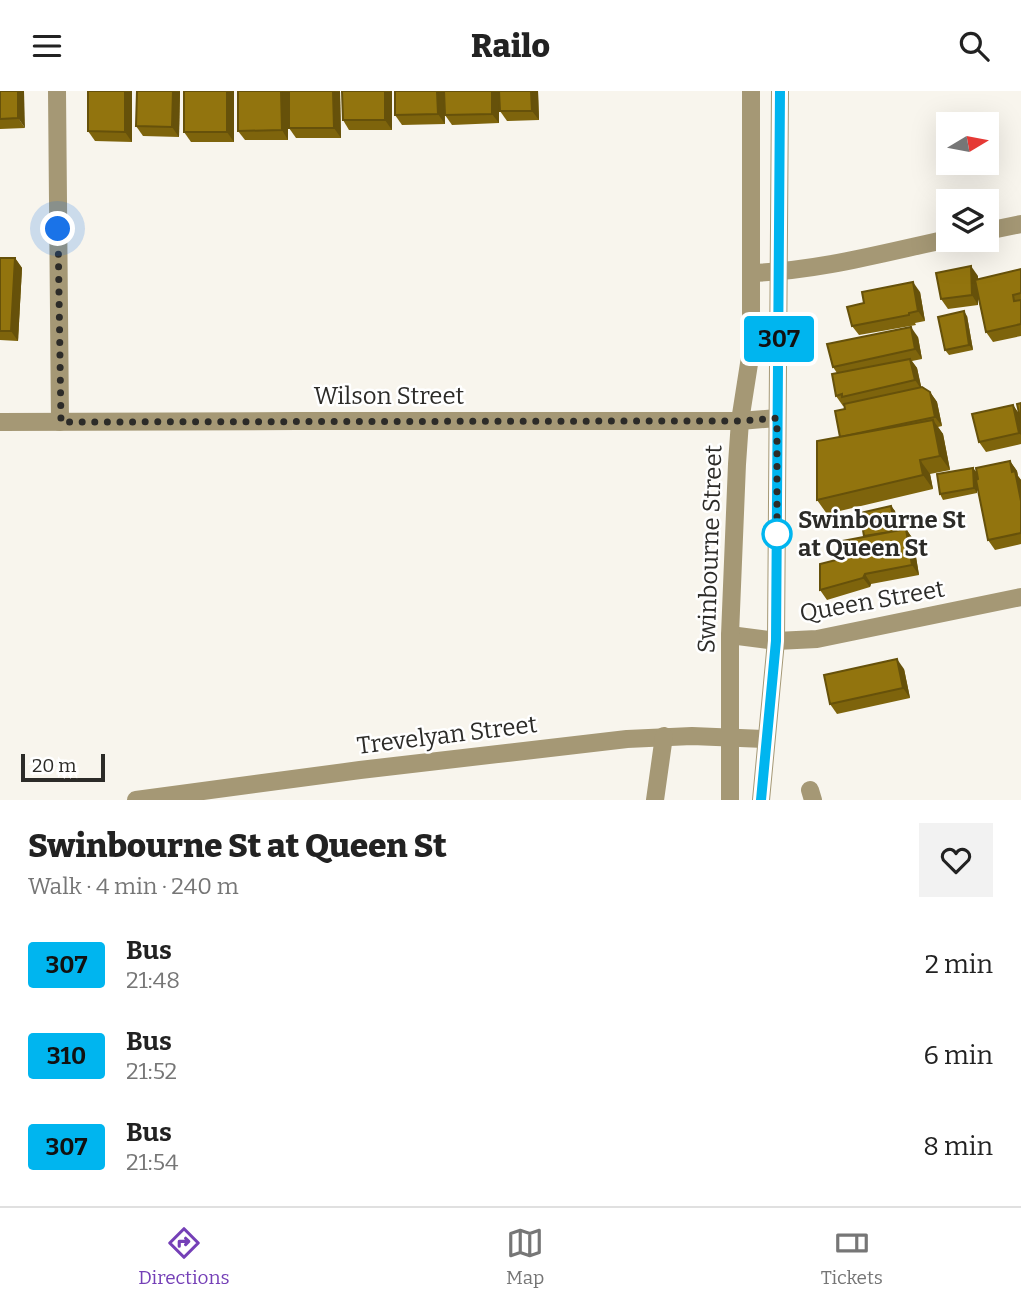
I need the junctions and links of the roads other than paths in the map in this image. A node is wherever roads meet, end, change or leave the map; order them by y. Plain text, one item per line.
1 (57, 91) edge
2 (751, 91) edge
3 (780, 91) edge
4 (1021, 224) edge
5 (999, 229) edge
6 (936, 242) edge
7 (780, 272) junction
8 (751, 273) junction
9 (777, 418) junction
10 (740, 421) junction
11 (0, 422) edge
12 (61, 422) junction
13 (1021, 597) edge
14 (730, 635) junction
15 (776, 641) junction
16 (664, 736) junction
17 (729, 737) junction
18 (766, 739) junction
19 (136, 800) edge
20 (655, 800) edge
21 (730, 800) edge
22 (761, 800) edge

1 - 12 street
2 - 8 street, Swinbourne Street
3 - 7 street
4 - 5 street
6 - 7 street
7 - 8 street
7 - 9 street
8 - 10 street, Swinbourne Street
9 - 10 street, Wilson Street
9 - 15 street
10 - 12 street, Wilson Street
10 - 14 street, Swinbourne Street
11 - 12 street, Wilson Street
13 - 15 street, Queen Street
14 - 15 street, Queen Street
14 - 17 street, Swinbourne Street
15 - 18 street
16 - 17 street, Trevelyan Street
16 - 19 street, Trevelyan Street
16 - 20 street
17 - 18 street, Trevelyan Street
17 - 21 street, Swinbourne Street
18 - 22 street

